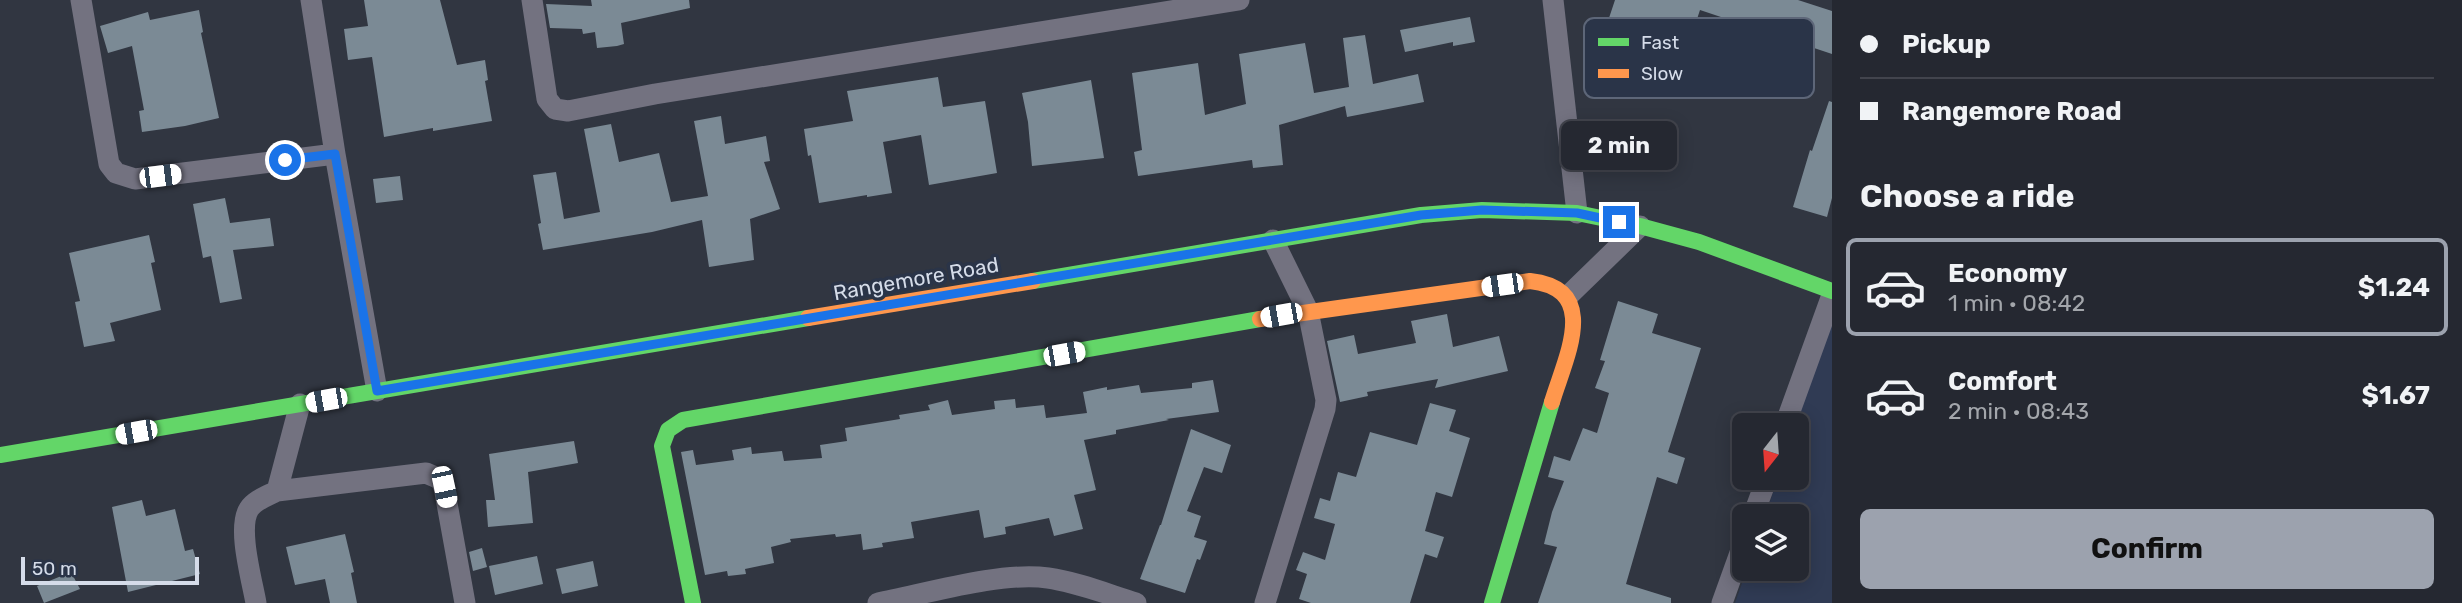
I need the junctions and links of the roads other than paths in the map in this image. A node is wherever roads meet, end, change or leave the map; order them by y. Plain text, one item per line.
1 (81, 0) edge
2 (311, 0) edge
3 (532, 0) edge
4 (1239, 0) edge
5 (1553, 0) edge
6 (335, 154) junction
7 (1577, 213) junction
8 (1640, 226) junction
9 (1273, 240) junction
10 (1832, 293) edge
11 (1568, 296) junction
12 (1308, 310) junction
13 (377, 391) junction
14 (300, 404) junction
15 (1790, 413) edge
16 (0, 455) edge
17 (277, 491) junction
18 (1732, 575) edge
19 (256, 603) edge
20 (465, 603) edge
21 (693, 603) edge
22 (878, 603) edge
23 (1136, 603) edge
24 (1265, 603) edge
25 (1492, 603) edge
26 (1722, 603) edge

1 - 6 street
2 - 6 street
3 - 4 street
5 - 7 street
6 - 13 street
7 - 8 street, Rangemore Road
7 - 9 street, Rangemore Road
8 - 10 street, Rangemore Road
8 - 11 street
9 - 12 street
9 - 13 street, Rangemore Road
10 - 15 street
11 - 12 street
11 - 25 street
12 - 21 street
12 - 24 street
13 - 14 street, Rangemore Road
14 - 16 street, Rangemore Road
14 - 17 street
17 - 19 street
17 - 20 street
18 - 26 street
22 - 23 street

